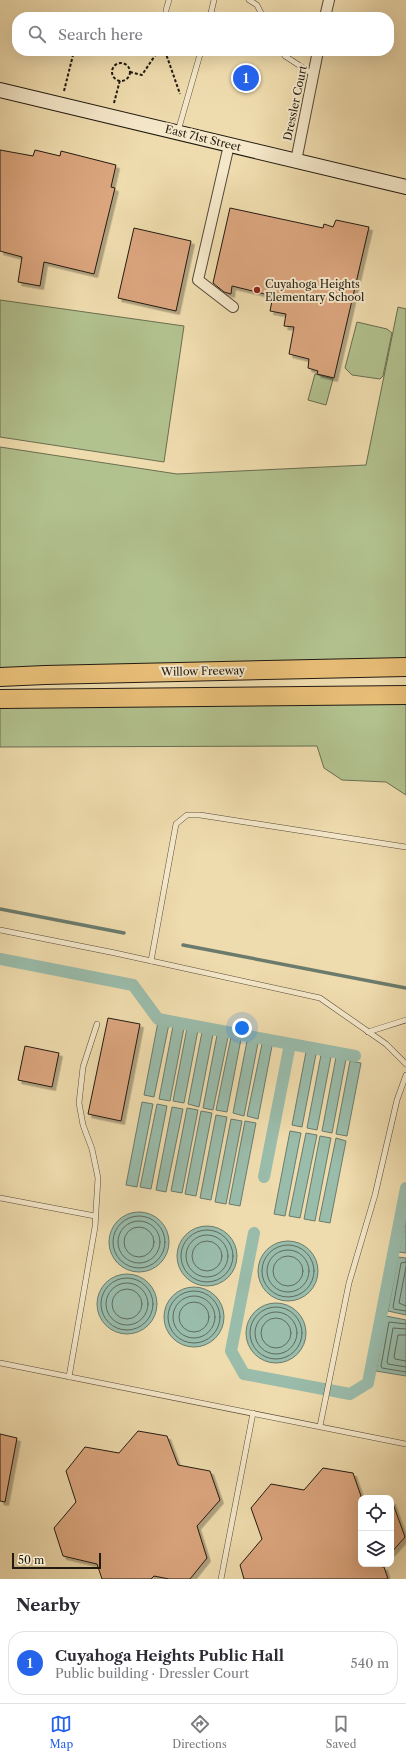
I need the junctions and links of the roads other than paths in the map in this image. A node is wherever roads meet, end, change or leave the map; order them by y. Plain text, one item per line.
1 (169, 0) edge
2 (214, 0) edge
3 (249, 0) edge
4 (329, 0) edge
5 (166, 12) edge
6 (211, 12) edge
7 (260, 12) edge
8 (326, 12) edge
9 (200, 56) edge
10 (285, 56) edge
11 (317, 56) edge
12 (314, 75) junction
13 (0, 90) edge
14 (178, 132) junction
15 (230, 145) junction
16 (296, 161) junction
17 (406, 187) edge
18 (233, 307) dead end
19 (406, 667) edge
20 (0, 677) edge
21 (406, 695) edge
22 (301, 697) junction
23 (0, 699) edge
24 (406, 705) edge
25 (406, 847) edge
26 (0, 930) edge
27 (152, 961) junction
28 (406, 1020) edge
29 (96, 1024) dead end
30 (368, 1032) junction
31 (406, 1064) edge
32 (406, 1075) edge
33 (0, 1198) edge
34 (95, 1216) junction
35 (0, 1363) edge
36 (69, 1377) junction
37 (254, 1413) junction
38 (320, 1426) junction
39 (406, 1444) edge
40 (221, 1579) edge

1 - 5 lane
2 - 6 lane
3 - 7 lane
4 - 8 street
9 - 14 lane
10 - 12 lane
11 - 12 street, Dressler Court
12 - 16 street, Dressler Court
13 - 14 main road, East 71st Street
14 - 15 main road, East 71st Street
15 - 16 main road, East 71st Street
15 - 18 street
16 - 17 main road, East 71st Street
19 - 20 highway, Willow Freeway
21 - 22 highway
22 - 23 highway
22 - 24 highway
25 - 27 lane
26 - 27 lane
27 - 30 lane
28 - 30 lane
29 - 34 lane
30 - 31 lane
32 - 38 lane
33 - 34 lane
34 - 36 lane
35 - 36 lane
36 - 37 lane
37 - 38 lane
37 - 40 lane
38 - 39 lane

